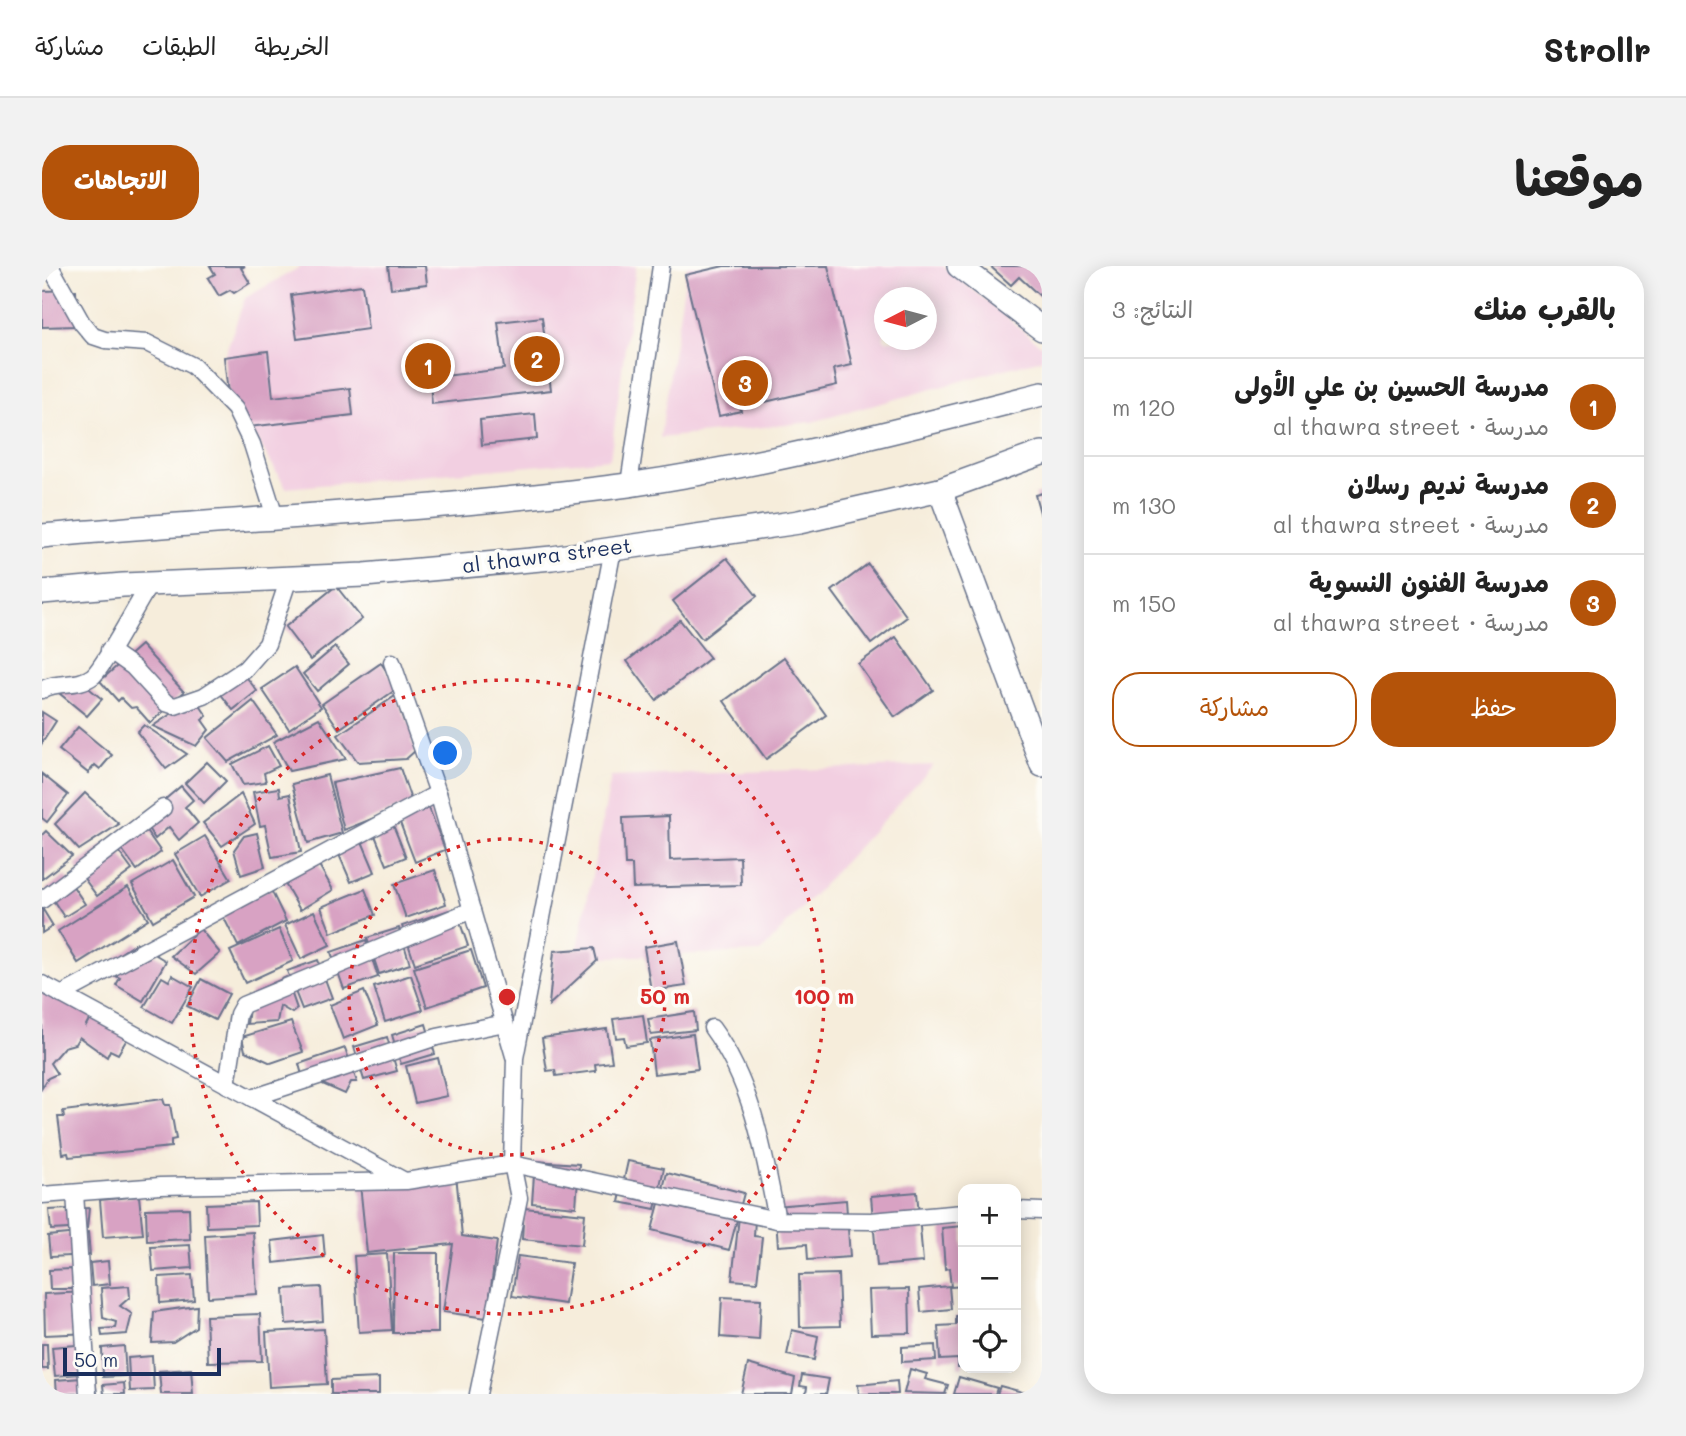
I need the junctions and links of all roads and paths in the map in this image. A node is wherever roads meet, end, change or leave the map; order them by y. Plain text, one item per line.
1 (50, 266) edge
2 (661, 266) edge
3 (959, 266) edge
4 (1042, 328) edge
5 (1042, 394) edge
6 (1042, 453) edge
7 (629, 484) junction
8 (940, 489) junction
9 (275, 517) junction
10 (42, 536) edge
11 (613, 549) junction
12 (289, 578) junction
13 (150, 584) junction
14 (42, 592) edge
15 (109, 650) junction
16 (392, 662) dead end
17 (42, 690) edge
18 (1041, 762) edge
19 (438, 793) junction
20 (163, 808) dead end
21 (42, 901) edge
22 (472, 910) junction
23 (42, 984) edge
24 (61, 995) junction
25 (505, 1023) junction
26 (712, 1028) dead end
27 (515, 1058) junction
28 (227, 1085) junction
29 (252, 1098) junction
30 (512, 1164) junction
31 (406, 1181) junction
32 (75, 1193) junction
33 (42, 1195) edge
34 (1021, 1210) edge
35 (1042, 1211) edge
36 (958, 1213) edge
37 (777, 1220) junction
38 (88, 1394) edge
39 (478, 1394) edge

1 - 9 street
2 - 7 street
3 - 4 main road
5 - 7 main road
6 - 8 main road, al thawra street
7 - 9 main road
8 - 11 main road, al thawra street
8 - 18 main road
9 - 10 main road
11 - 12 main road, al thawra street
11 - 27 street
12 - 13 main road, al thawra street
12 - 15 street
13 - 14 main road, al thawra street
13 - 15 street
15 - 17 street
16 - 19 street
19 - 22 street
19 - 24 street
20 - 21 street
22 - 25 street
22 - 28 street
23 - 24 street
24 - 28 street
25 - 27 street
25 - 29 street
26 - 37 street
27 - 30 street
28 - 29 street
29 - 31 street
30 - 31 street
30 - 37 street
30 - 39 street
31 - 32 street
32 - 33 street
32 - 38 street
34 - 35 street
36 - 37 street

